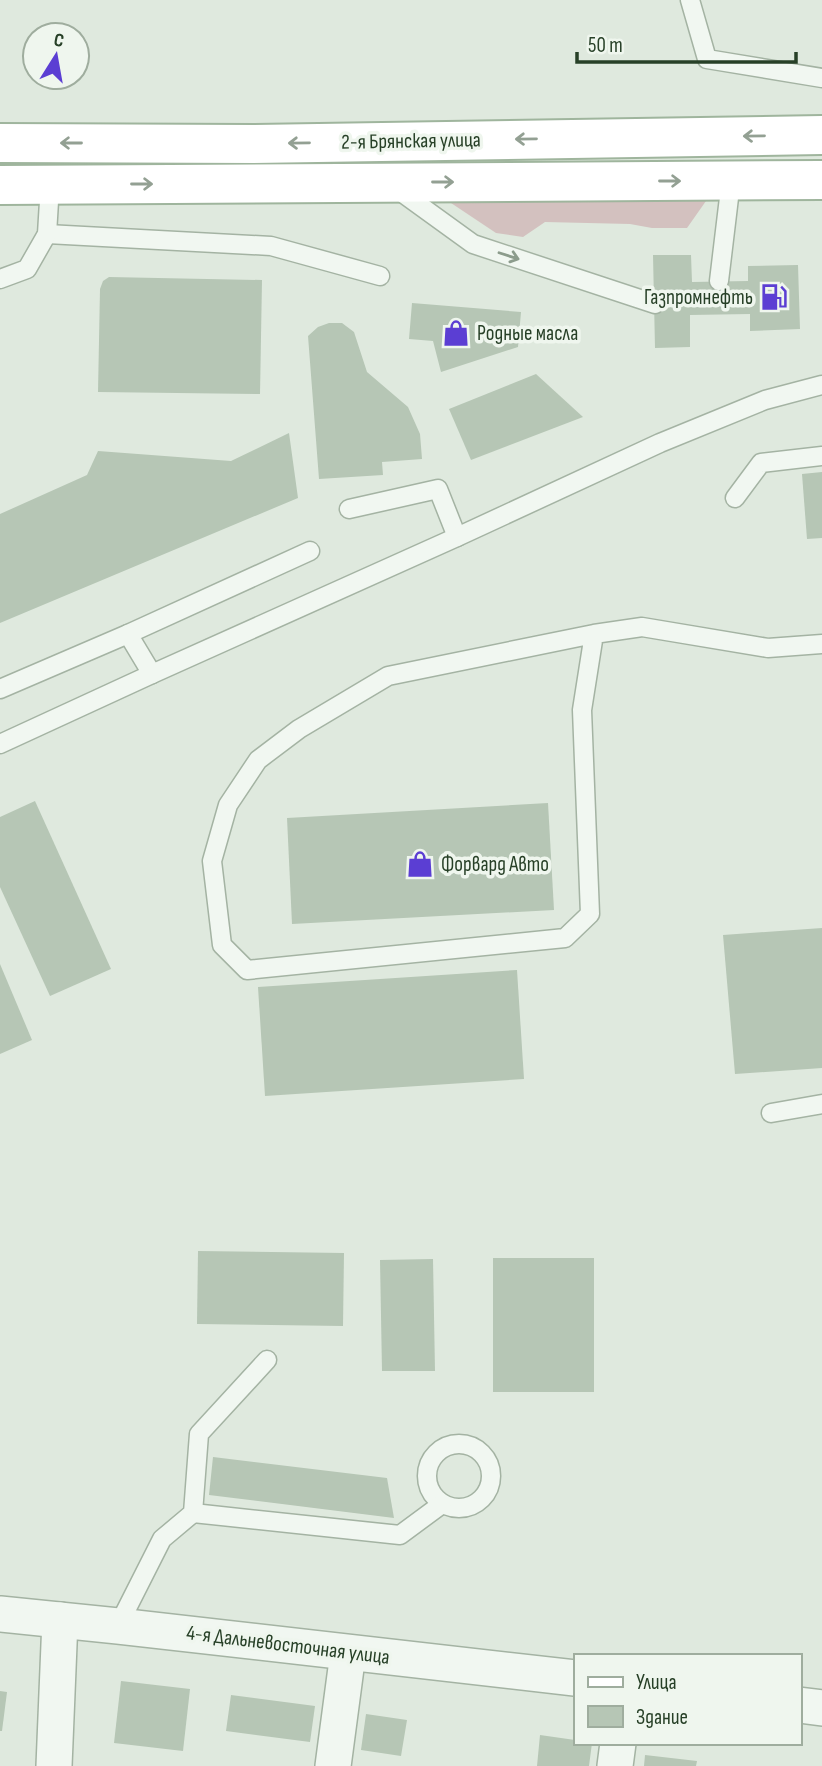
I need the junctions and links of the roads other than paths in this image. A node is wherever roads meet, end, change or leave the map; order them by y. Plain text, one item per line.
1 (690, 0) edge
2 (822, 78) edge
3 (822, 135) edge
4 (0, 143) edge
5 (822, 180) edge
6 (731, 181) junction
7 (389, 183) junction
8 (0, 185) edge
9 (50, 185) junction
10 (47, 234) junction
11 (380, 276) dead end
12 (0, 279) edge
13 (719, 281) dead end
14 (655, 304) dead end
15 (822, 385) edge
16 (822, 456) edge
17 (735, 498) dead end
18 (349, 509) dead end
19 (457, 537) junction
20 (310, 551) dead end
21 (128, 634) junction
22 (594, 634) junction
23 (822, 644) edge
24 (152, 674) junction
25 (0, 690) edge
26 (0, 744) edge
27 (822, 1104) edge
28 (771, 1113) dead end
29 (267, 1360) dead end
30 (442, 1504) dead end
31 (193, 1513) junction
32 (0, 1614) edge
33 (60, 1620) junction
34 (118, 1626) junction
35 (348, 1653) junction
36 (574, 1678) edge
37 (801, 1705) edge
38 (822, 1708) edge
39 (618, 1745) edge
40 (54, 1766) edge
41 (333, 1766) edge
42 (615, 1766) edge

1 - 2 lane
3 -> 4 main road, 2-я Брянская улица
5 - 6 main road, 2-я Брянская улица
7 -> 6 main road, 2-я Брянская улица
6 - 13 lane
9 -> 7 main road, 2-я Брянская улица
7 -> 14 lane
8 - 9 main road, 2-я Брянская улица
9 - 10 lane
10 - 11 lane
10 - 12 lane
15 - 19 lane
16 - 17 lane
18 - 19 lane
19 - 24 lane
20 - 21 lane
21 - 24 lane
21 - 25 lane
22 - 22 lane
22 - 23 lane
24 - 26 lane
27 - 28 lane
29 - 31 lane
30 - 31 lane
31 - 34 lane
32 - 33 street, 4-я Дальневосточная улица
33 - 34 street, 4-я Дальневосточная улица
33 - 40 street
34 - 35 street, 4-я Дальневосточная улица
35 - 36 street, 4-я Дальневосточная улица
35 - 41 street
37 - 38 street
39 - 42 street

